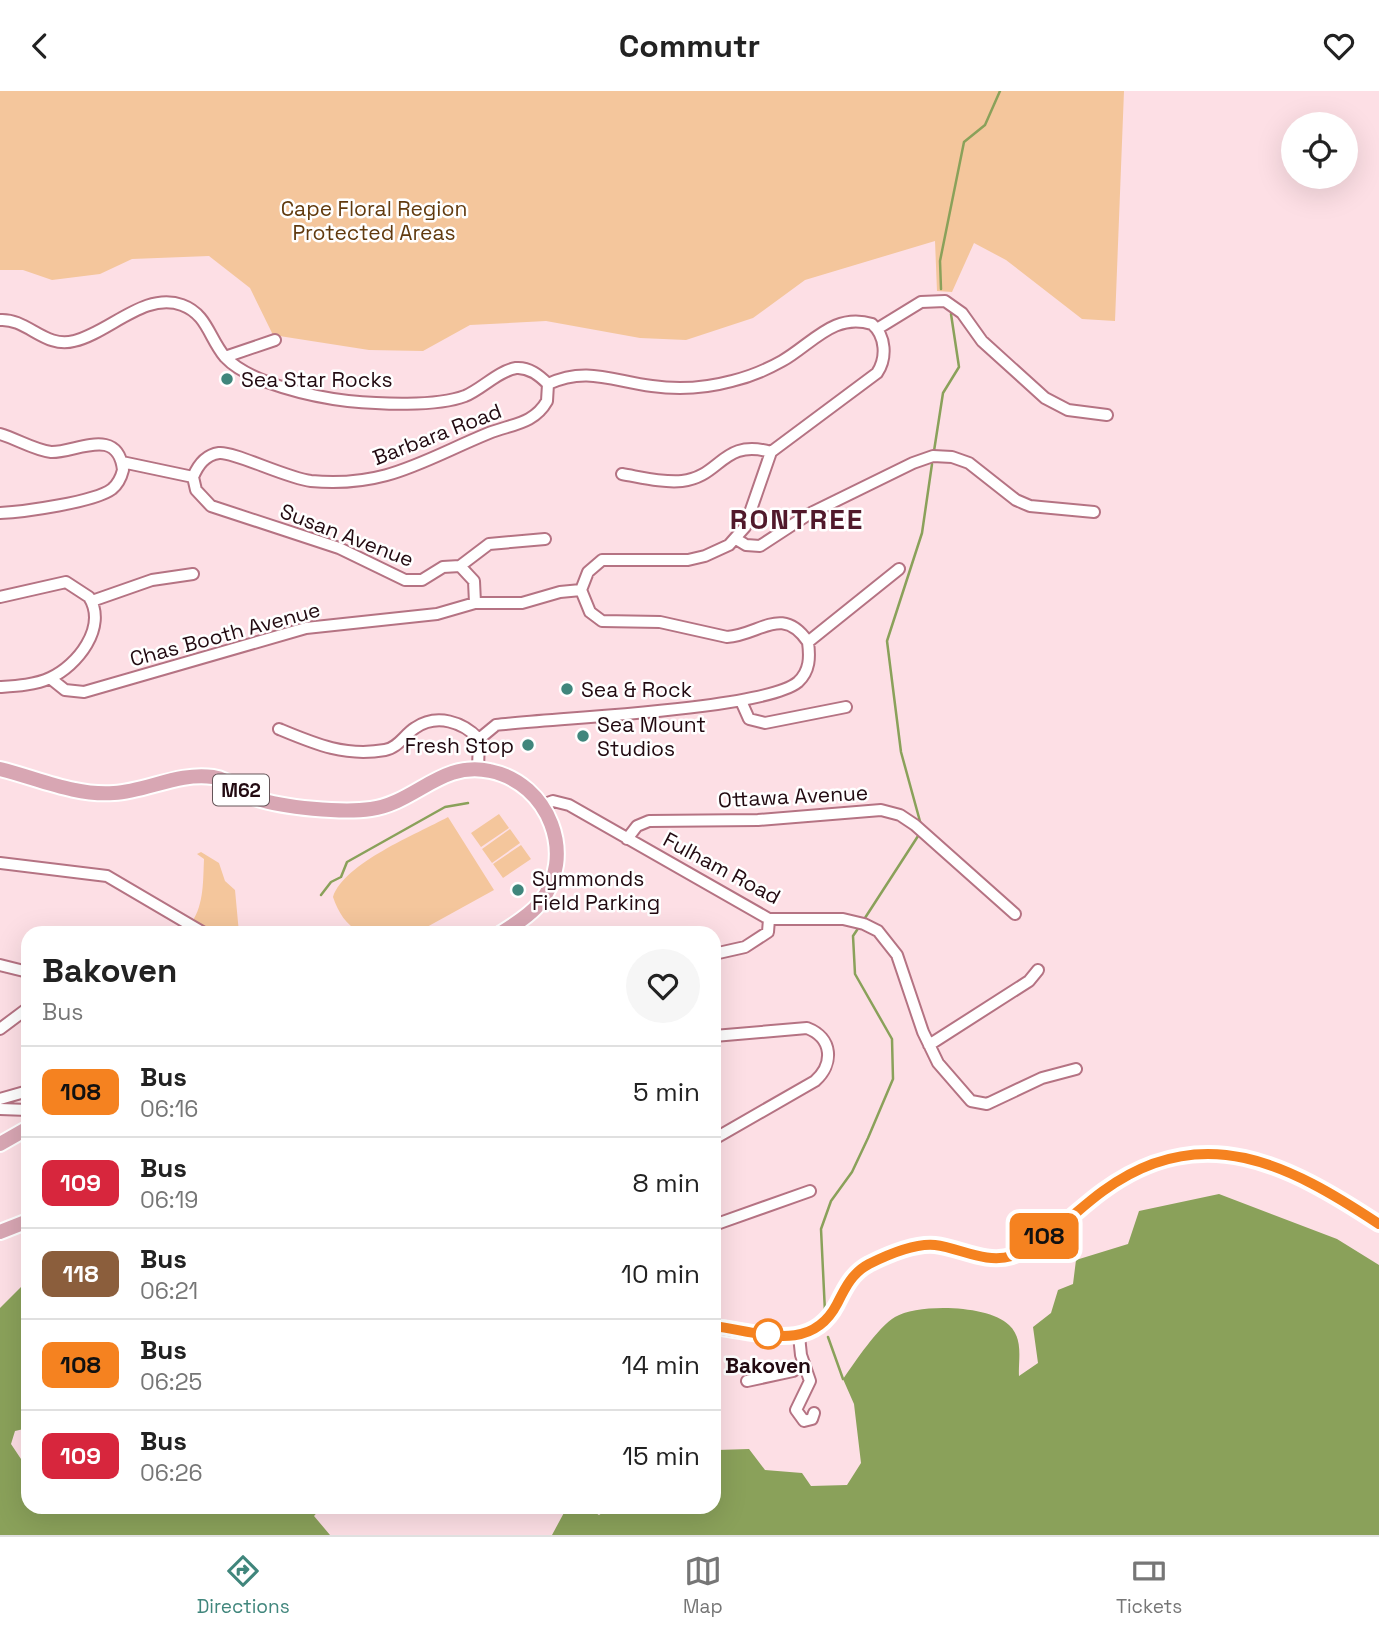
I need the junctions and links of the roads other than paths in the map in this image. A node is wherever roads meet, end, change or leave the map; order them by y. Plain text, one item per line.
1 (0, 320) edge
2 (877, 329) junction
3 (275, 339) dead end
4 (225, 357) junction
5 (548, 384) junction
6 (1107, 415) dead end
7 (0, 433) edge
8 (771, 452) junction
9 (122, 462) junction
10 (622, 474) dead end
11 (193, 477) junction
12 (1094, 512) dead end
13 (0, 513) edge
14 (545, 538) dead end
15 (736, 539) junction
16 (460, 566) junction
17 (899, 569) dead end
18 (193, 574) dead end
19 (581, 590) junction
20 (0, 597) edge
21 (92, 601) junction
22 (475, 603) junction
23 (808, 642) junction
24 (50, 678) junction
25 (0, 687) edge
26 (741, 701) junction
27 (846, 706) dead end
28 (279, 729) dead end
29 (479, 739) junction
30 (0, 769) edge
31 (478, 769) junction
32 (542, 805) junction
33 (627, 839) junction
34 (0, 863) edge
35 (1016, 914) dead end
36 (769, 919) junction
37 (181, 926) edge
38 (513, 926) edge
39 (721, 952) edge
40 (0, 965) edge
41 (21, 970) edge
42 (1038, 970) dead end
43 (21, 1013) edge
44 (0, 1029) edge
45 (721, 1035) edge
46 (929, 1045) junction
47 (1076, 1069) dead end
48 (21, 1093) edge
49 (0, 1099) edge
50 (0, 1109) edge
51 (21, 1110) edge
52 (21, 1132) edge
53 (721, 1135) edge
54 (0, 1145) edge
55 (810, 1191) dead end
56 (721, 1223) edge
57 (21, 1224) edge
58 (1379, 1224) edge
59 (0, 1232) edge
60 (721, 1328) edge
61 (799, 1336) junction
62 (804, 1363) junction
63 (747, 1381) dead end
64 (814, 1413) dead end

1 - 4 street
2 - 5 street
2 - 6 street
2 - 8 street
3 - 4 street
4 - 5 street
5 - 11 street, Barbara Road
7 - 9 street
8 - 10 street
8 - 15 street
9 - 11 street
9 - 13 street
11 - 16 street, Susan Avenue
12 - 15 street
14 - 16 street, Susan Avenue
15 - 19 street
16 - 22 street
17 - 23 street
18 - 21 street
19 - 22 street, Chas Booth Avenue
19 - 23 street
20 - 21 street
21 - 24 street
22 - 24 street, Chas Booth Avenue
23 - 26 street
24 - 25 street
26 - 27 street
26 - 29 street
28 - 29 street
29 - 31 street
30 - 31 main road, M62
31 - 32 main road, M62
32 - 33 street, Fulham Road
32 - 38 main road, M62
33 - 35 street, Ottawa Avenue
33 - 36 street, Fulham Road
34 - 37 street
36 - 39 street
36 - 46 street, Fulham Road
40 - 41 street
42 - 46 street
43 - 44 street
45 - 53 street
46 - 47 street, Fulham Road
48 - 49 street
50 - 51 street
52 - 54 main road
55 - 56 street
57 - 59 main road
58 - 61 main road
60 - 61 main road
61 - 62 street
62 - 63 street
62 - 64 street

